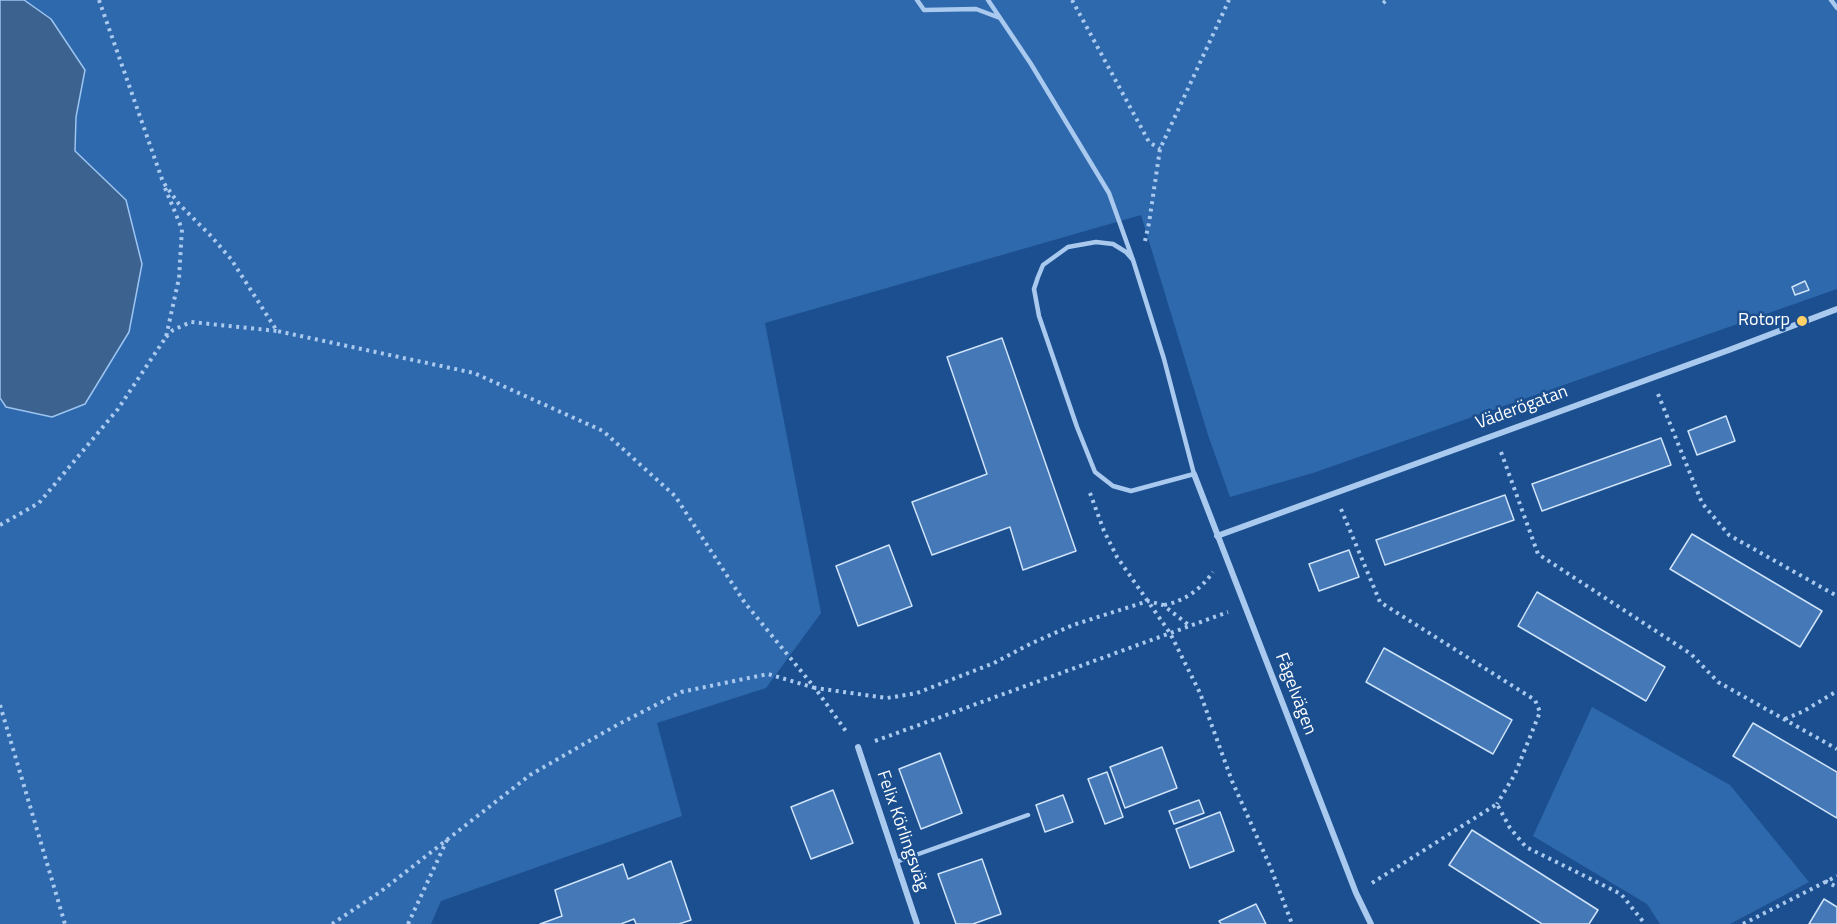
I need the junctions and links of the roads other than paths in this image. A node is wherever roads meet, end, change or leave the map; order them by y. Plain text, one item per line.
1 (917, 0) edge
2 (988, 0) edge
3 (1832, 0) edge
4 (1837, 8) edge
5 (1000, 18) junction
6 (1133, 260) junction
7 (1837, 309) edge
8 (1194, 474) junction
9 (1216, 536) junction
10 (858, 747) road end
11 (1028, 815) dead end
12 (896, 861) junction
13 (917, 924) edge
14 (1371, 924) edge

1 - 5 lane
2 - 5 lane
3 - 4 lane
5 - 6 lane
6 - 8 lane
6 - 8 lane
7 - 9 street, Väderögatan
8 - 9 street, Fågelvägen
9 - 14 street, Fågelvägen
10 - 12 street, Felix Körlingsväg
11 - 12 lane
12 - 13 street, Felix Körlingsväg

